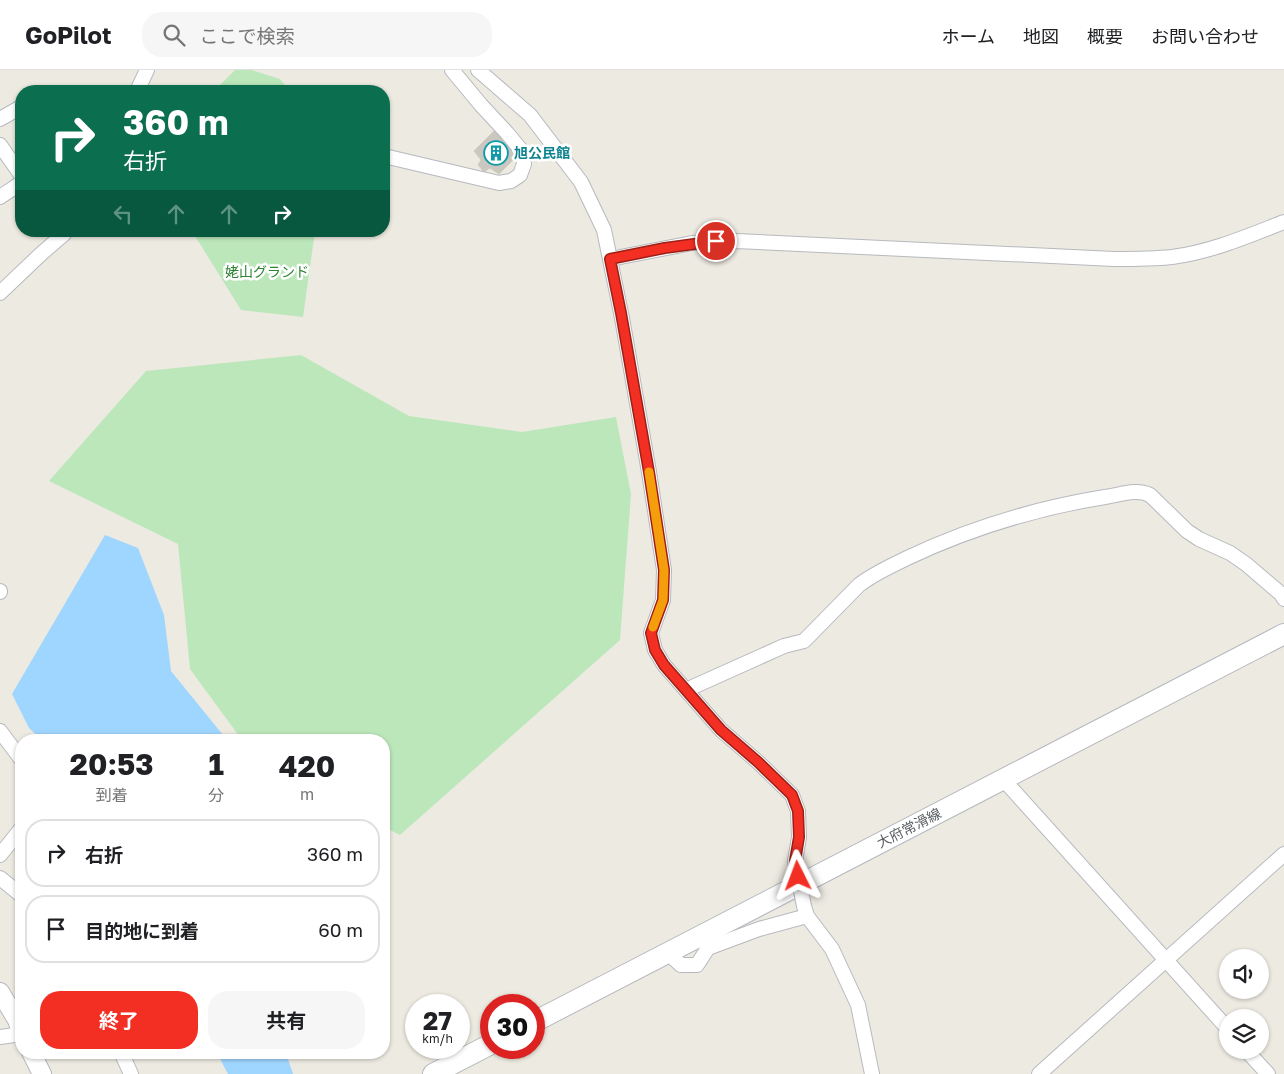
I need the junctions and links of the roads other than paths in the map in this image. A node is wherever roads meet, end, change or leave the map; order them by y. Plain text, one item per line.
1 (147, 70) edge
2 (452, 70) edge
3 (478, 70) edge
4 (140, 85) edge
5 (15, 110) edge
6 (0, 119) edge
7 (0, 145) edge
8 (390, 157) edge
9 (15, 166) edge
10 (15, 187) edge
11 (0, 197) edge
12 (1284, 222) edge
13 (61, 237) edge
14 (610, 259) junction
15 (0, 293) edge
16 (1284, 599) edge
17 (1284, 634) edge
18 (686, 690) junction
19 (0, 731) edge
20 (15, 751) edge
21 (1003, 779) junction
22 (15, 837) edge
23 (1284, 854) edge
24 (0, 855) edge
25 (0, 878) edge
26 (15, 890) edge
27 (806, 911) junction
28 (668, 953) junction
29 (1167, 961) junction
30 (0, 992) edge
31 (545, 1016) edge
32 (15, 1017) edge
33 (1219, 1019) edge
34 (15, 1034) edge
35 (0, 1037) edge
36 (480, 1050) edge
37 (34, 1059) edge
38 (124, 1059) edge
39 (1254, 1059) edge
40 (869, 1073) edge
41 (42, 1074) edge
42 (131, 1074) edge
43 (433, 1074) edge
44 (1040, 1074) edge
45 (1268, 1074) edge

1 - 4 street
2 - 8 street
3 - 14 street
5 - 6 street
7 - 9 street
10 - 11 street
12 - 14 street
13 - 15 street
14 - 18 street
16 - 18 street
17 - 21 main road, 大府常滑線
18 - 27 street, bridge
19 - 20 street
21 - 28 main road, 大府常滑線
21 - 29 street
22 - 24 street
23 - 29 street
25 - 26 street
27 - 28 street
27 - 40 street
28 - 31 main road, 大府常滑線
29 - 33 street
29 - 44 street
30 - 32 street
34 - 35 street
36 - 43 main road
37 - 41 street
38 - 42 street
39 - 45 street

